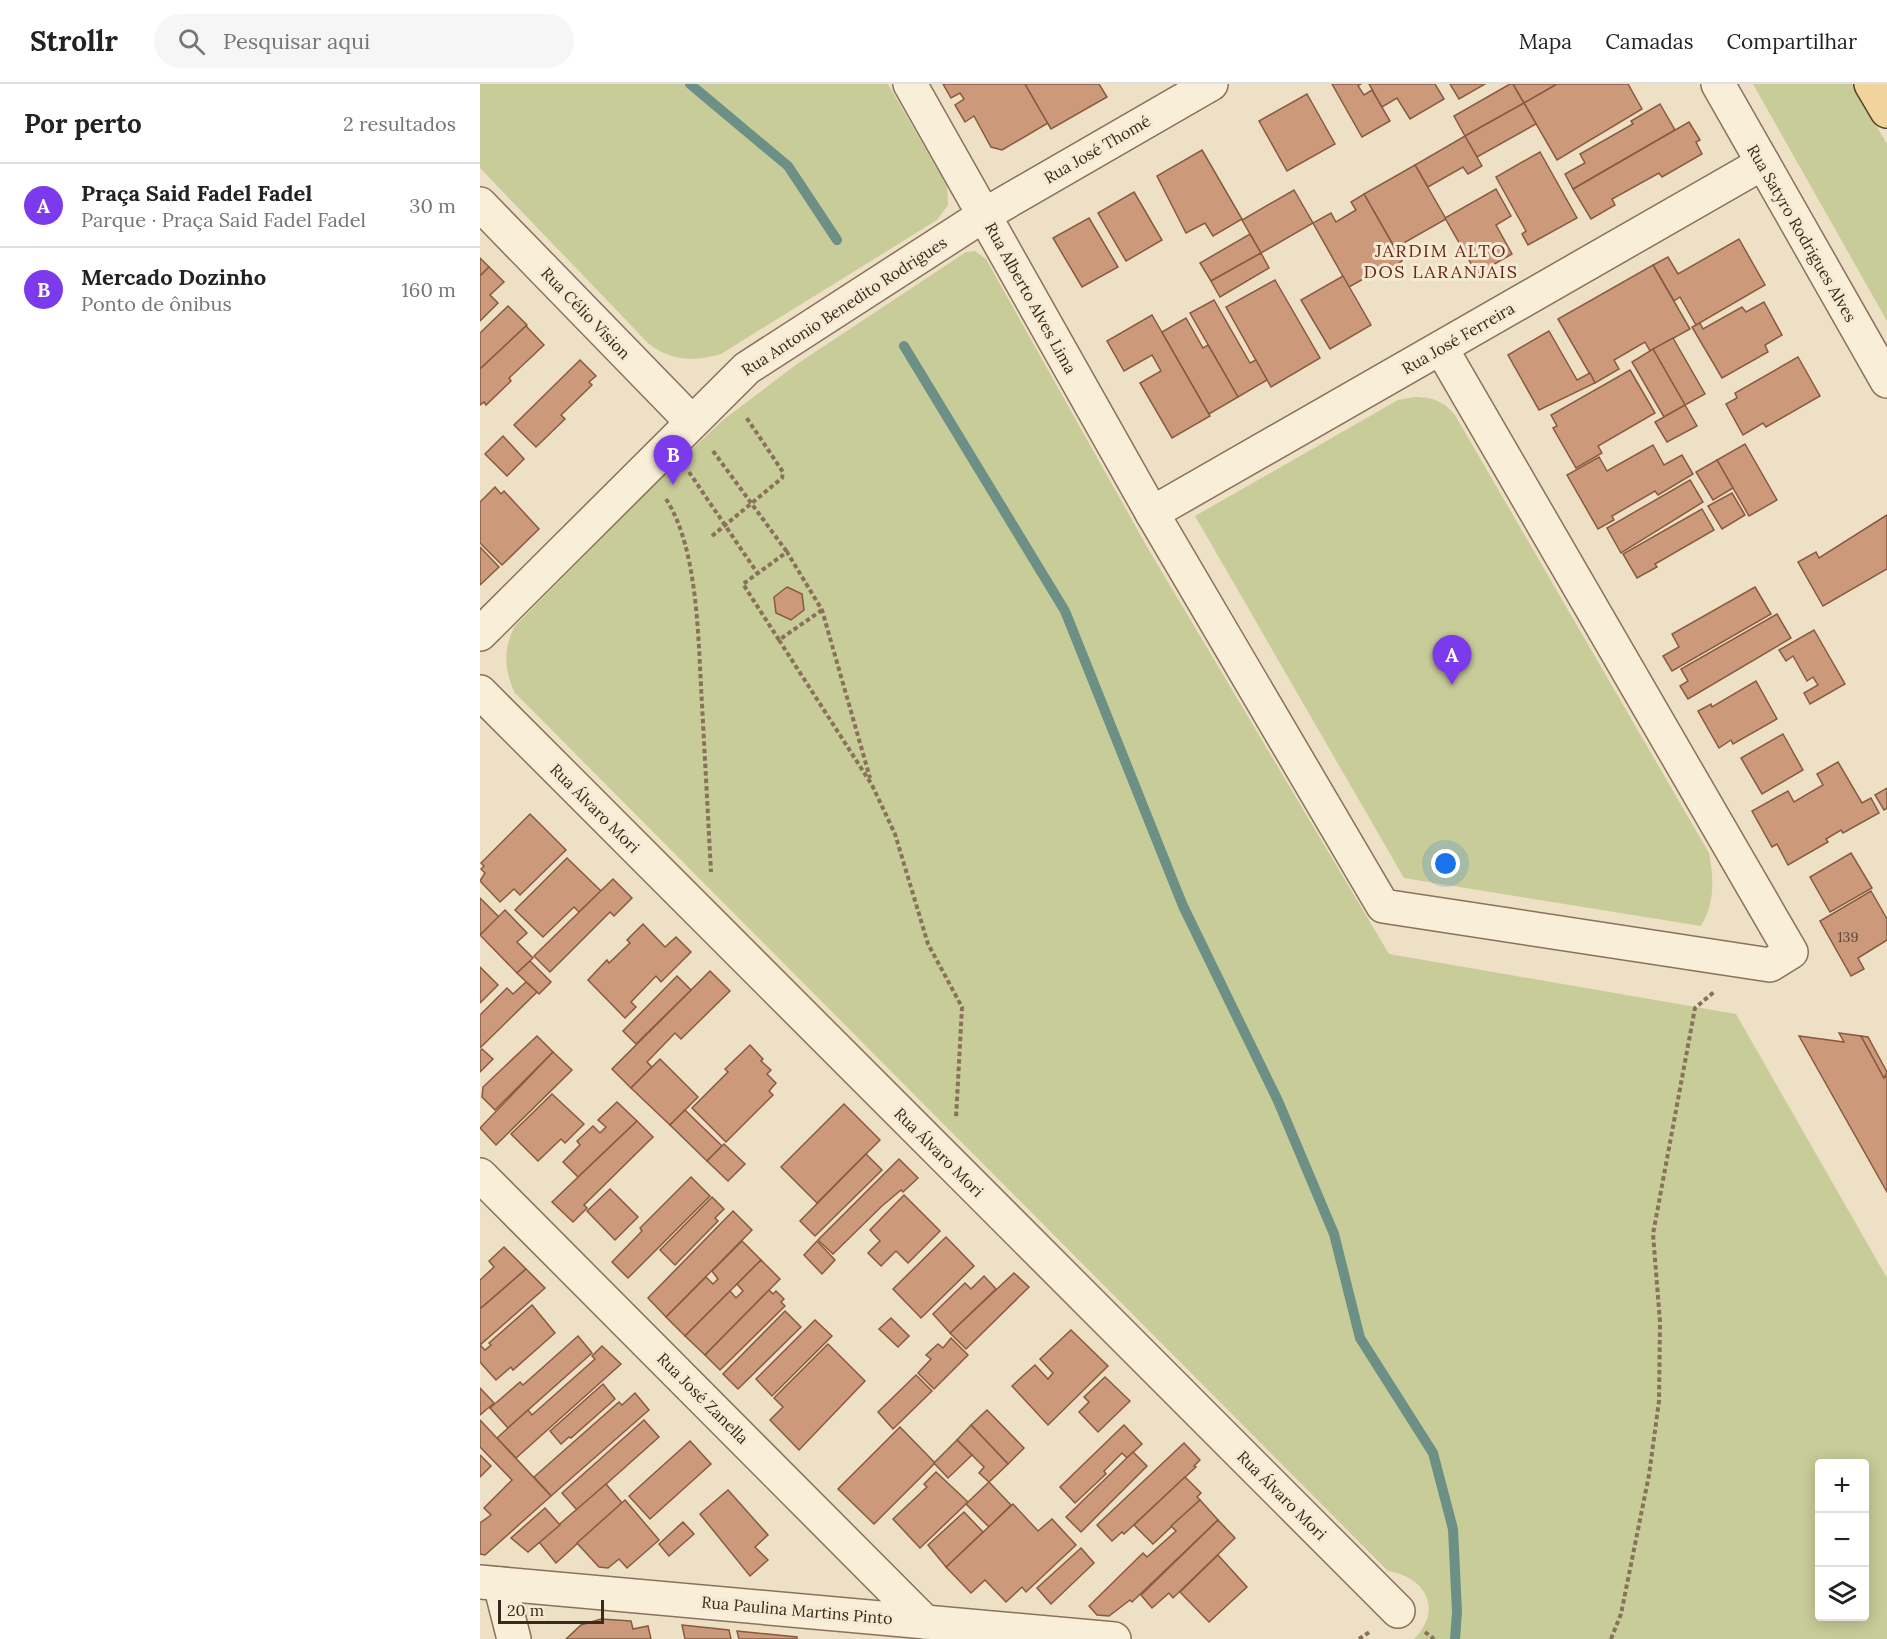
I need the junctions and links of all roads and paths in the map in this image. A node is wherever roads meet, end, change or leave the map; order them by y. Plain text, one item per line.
1 (910, 84) edge
2 (1211, 84) edge
3 (1718, 84) edge
4 (1871, 84) edge
5 (1887, 111) edge
6 (1763, 163) junction
7 (480, 204) edge
8 (984, 215) junction
9 (1441, 348) junction
10 (1887, 381) edge
11 (742, 412) dead end
12 (692, 421) junction
13 (683, 464) dead end
14 (665, 498) dead end
15 (751, 503) junction
16 (1152, 513) junction
17 (725, 525) junction
18 (712, 536) dead end
19 (787, 552) junction
20 (758, 574) junction
21 (822, 610) junction
22 (480, 634) edge
23 (779, 640) junction
24 (480, 692) edge
25 (872, 785) junction
26 (707, 920) junction
27 (1726, 957) junction
28 (951, 1163) junction
29 (480, 1174) edge
30 (490, 1583) edge
31 (1398, 1611) dead end
32 (925, 1622) junction
33 (852, 1627) edge
34 (514, 1639) edge
35 (1114, 1639) edge
36 (1611, 1639) edge

1 - 8 street, Rua Alberto Alves Lima
2 - 8 street, Rua José Thomé
3 - 6 street, Rua Satyro Rodrigues Alves
4 - 5 main road
6 - 9 street, Rua José Ferreira
6 - 10 street, Rua Satyro Rodrigues Alves
7 - 12 street, Rua Célio Vision
8 - 12 street, Rua Antonio Benedito Rodrigues
8 - 16 street, Rua Alberto Alves Lima
9 - 16 street, Rua José Ferreira
9 - 27 street
11 - 15 path
12 - 15 path
12 - 22 street, Rua Antonio Benedito Rodrigues
13 - 17 path
14 - 26 path
15 - 17 path
15 - 19 path
16 - 27 street, Rua Alberto Alves Lima
17 - 18 path
17 - 20 path
19 - 20 path
19 - 21 path
20 - 23 path
21 - 23 path
21 - 25 path
23 - 25 path
24 - 26 street, Rua Álvaro Mori
25 - 28 path
26 - 28 street, Rua Álvaro Mori
27 - 36 path
28 - 31 street, Rua Álvaro Mori
29 - 32 street, Rua José Zanella
30 - 33 street, Rua Paulina Martins Pinto
30 - 34 street
32 - 33 street, Rua Paulina Martins Pinto
32 - 35 street, Rua Paulina Martins Pinto

